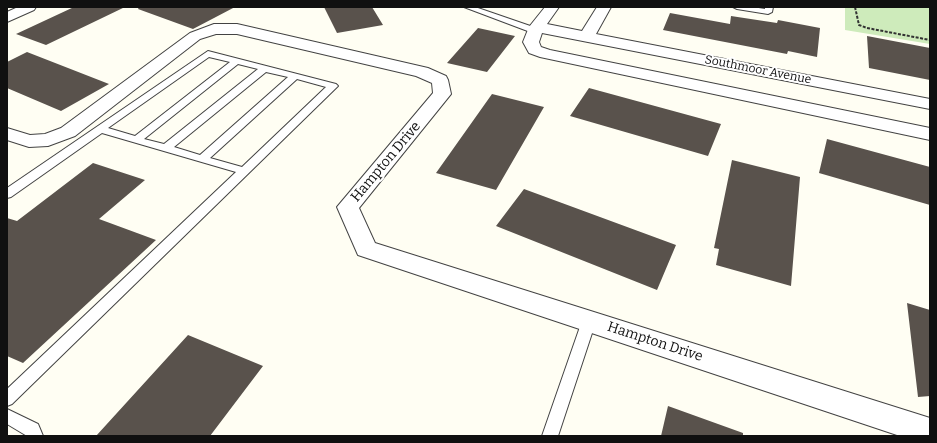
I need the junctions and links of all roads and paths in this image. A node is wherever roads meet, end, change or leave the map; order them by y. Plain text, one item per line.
1 (29, 7) edge
2 (468, 7) edge
3 (552, 7) edge
4 (604, 7) edge
5 (737, 7) edge
6 (769, 7) edge
7 (854, 7) edge
8 (7, 18) edge
9 (536, 29) junction
10 (587, 36) junction
11 (930, 40) edge
12 (237, 61) junction
13 (265, 68) junction
14 (295, 76) junction
15 (930, 104) edge
16 (100, 129) junction
17 (7, 134) edge
18 (930, 134) edge
19 (136, 140) junction
20 (166, 148) junction
21 (202, 159) junction
22 (244, 171) junction
23 (7, 194) edge
24 (589, 321) junction
25 (7, 399) edge
26 (7, 416) edge
27 (930, 432) edge
28 (35, 436) edge
29 (550, 436) edge

1 - 8 street
2 - 9 lane
3 - 9 street
4 - 10 street
5 - 6 lane
7 - 11 path
9 - 10 street
9 - 18 street
10 - 15 street, Southmoor Avenue
12 - 13 lane
12 - 16 lane
12 - 19 lane
13 - 14 lane
13 - 20 lane
14 - 21 lane
14 - 22 lane
16 - 19 lane
16 - 23 lane
17 - 24 street, Hampton Drive
19 - 20 lane
20 - 21 lane
21 - 22 lane
22 - 25 lane
24 - 27 street, Hampton Drive
24 - 29 lane
26 - 28 lane

